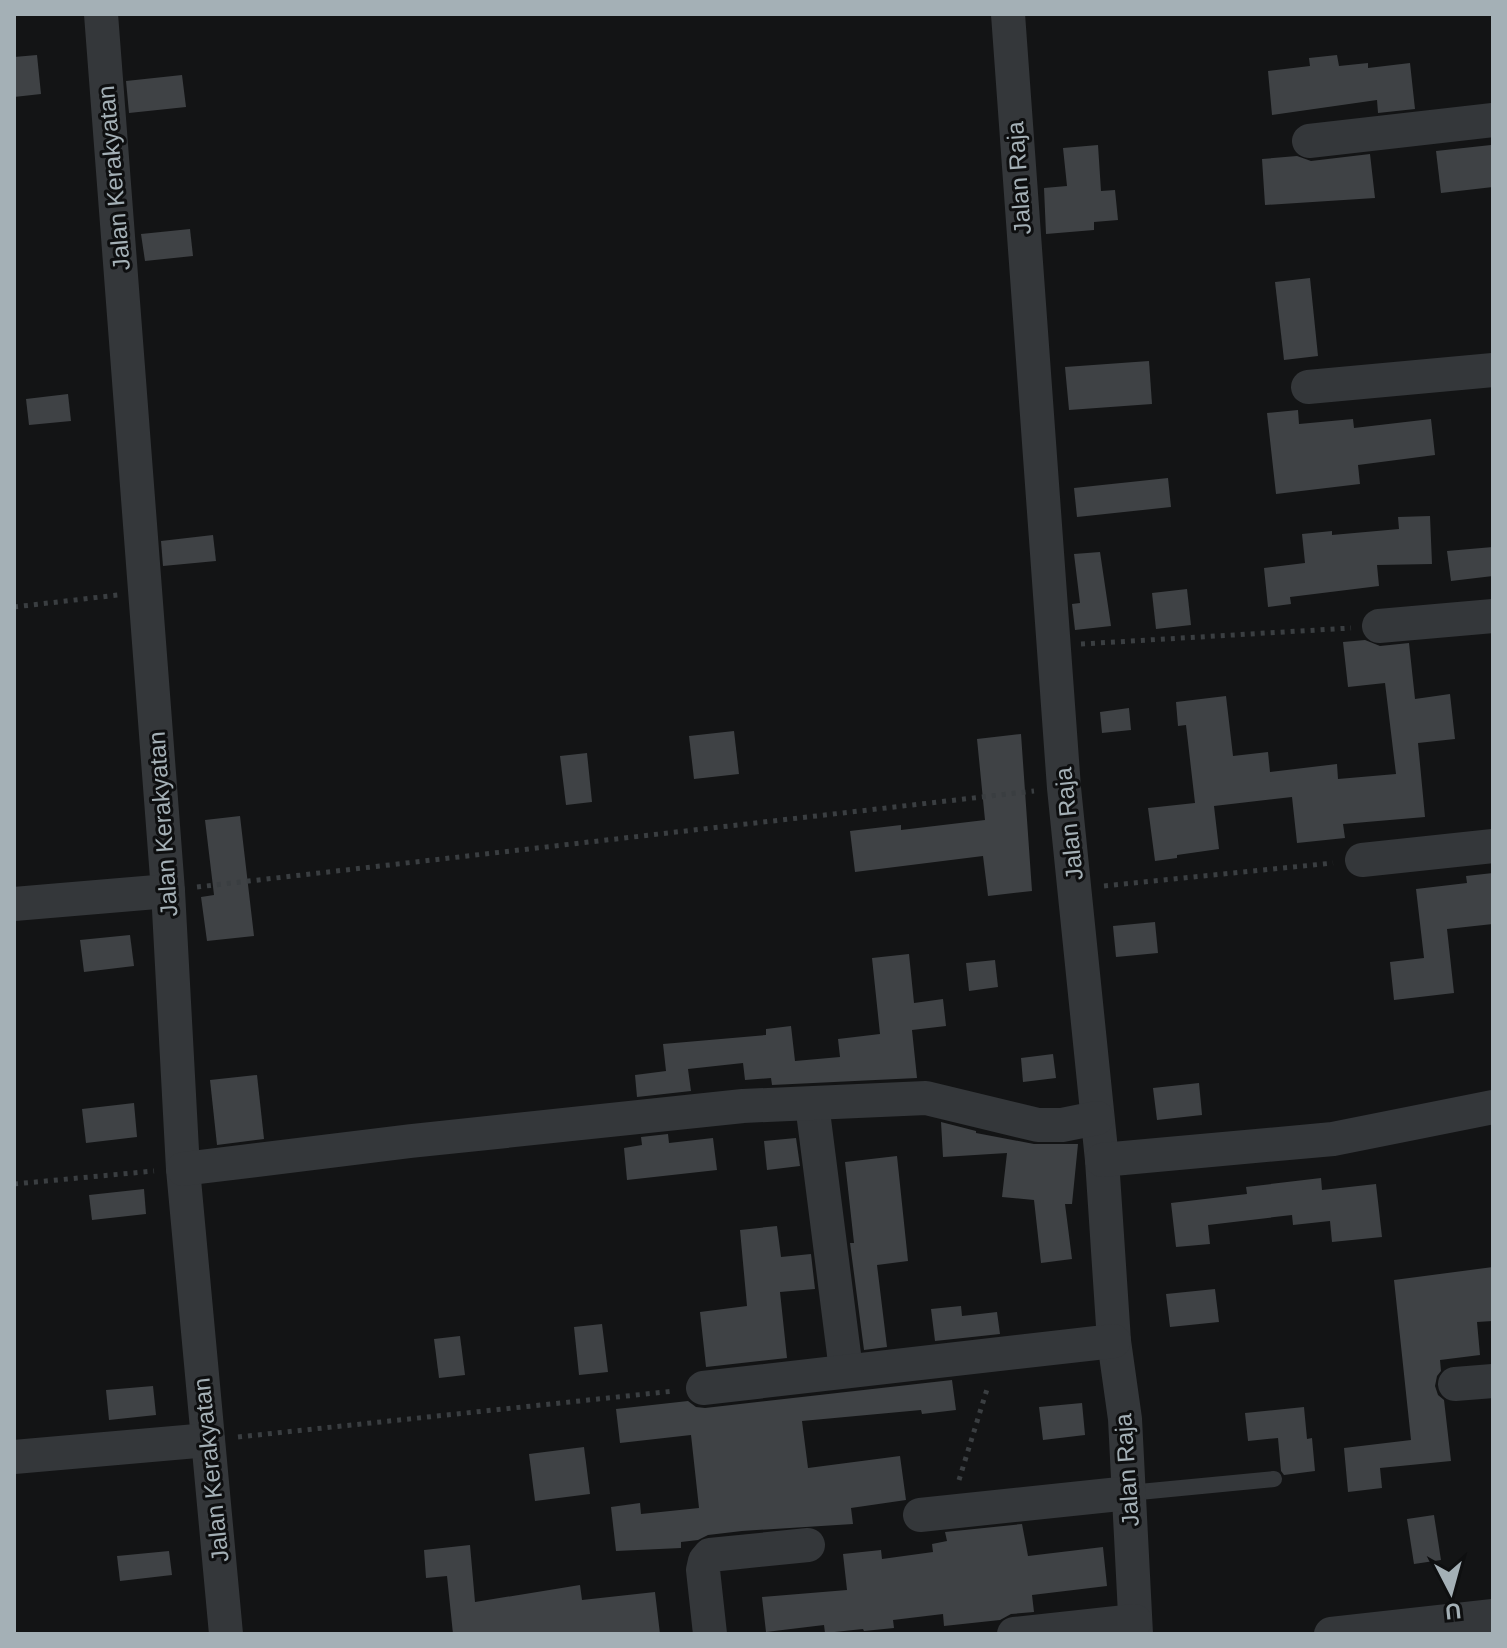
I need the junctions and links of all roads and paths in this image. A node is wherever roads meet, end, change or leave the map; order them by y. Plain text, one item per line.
1 (101, 14) edge
2 (1008, 14) edge
3 (1493, 120) edge
4 (1309, 141) dead end
5 (1493, 370) edge
6 (1308, 387) dead end
7 (146, 592) junction
8 (14, 607) edge
9 (1493, 616) edge
10 (1379, 626) joint
11 (1052, 645) junction
12 (1064, 788) junction
13 (1493, 846) edge
14 (1362, 860) joint
15 (1076, 889) junction
16 (168, 891) junction
17 (14, 904) edge
18 (812, 1104) junction
19 (1493, 1107) edge
20 (1097, 1118) junction
21 (1102, 1160) junction
22 (183, 1169) junction
23 (14, 1184) edge
24 (1114, 1341) junction
25 (997, 1354) junction
26 (846, 1370) junction
27 (1493, 1381) edge
28 (1455, 1384) dead end
29 (703, 1388) joint
30 (208, 1440) junction
31 (14, 1457) edge
32 (1274, 1479) dead end
33 (1129, 1493) junction
34 (920, 1515) joint
35 (808, 1545) dead end
36 (1493, 1616) edge
37 (1135, 1628) edge
38 (226, 1634) edge
39 (710, 1634) edge
40 (1014, 1634) edge
41 (1331, 1634) edge

1 - 7 street, Jalan Kerakyatan
2 - 11 street, Jalan Raja
3 - 4 street
5 - 6 street
7 - 8 path
7 - 16 street, Jalan Kerakyatan
9 - 10 street
10 - 11 path
11 - 12 street, Jalan Raja
12 - 15 street, Jalan Raja
12 - 16 path
13 - 14 street
14 - 15 path
15 - 20 street, Jalan Raja
16 - 17 street
16 - 22 street, Jalan Kerakyatan
18 - 20 street
18 - 22 street
18 - 26 street
19 - 21 street
20 - 21 street, Jalan Raja
21 - 24 street, Jalan Raja
22 - 23 path
22 - 30 street, Jalan Kerakyatan
24 - 25 street
24 - 33 street, Jalan Raja
25 - 26 street
25 - 34 path
26 - 29 street
27 - 28 street
29 - 30 path
30 - 31 street
30 - 38 street, Jalan Kerakyatan
32 - 33 lane
33 - 34 street
33 - 37 street, Jalan Raja
35 - 39 street
36 - 41 street
37 - 40 street

